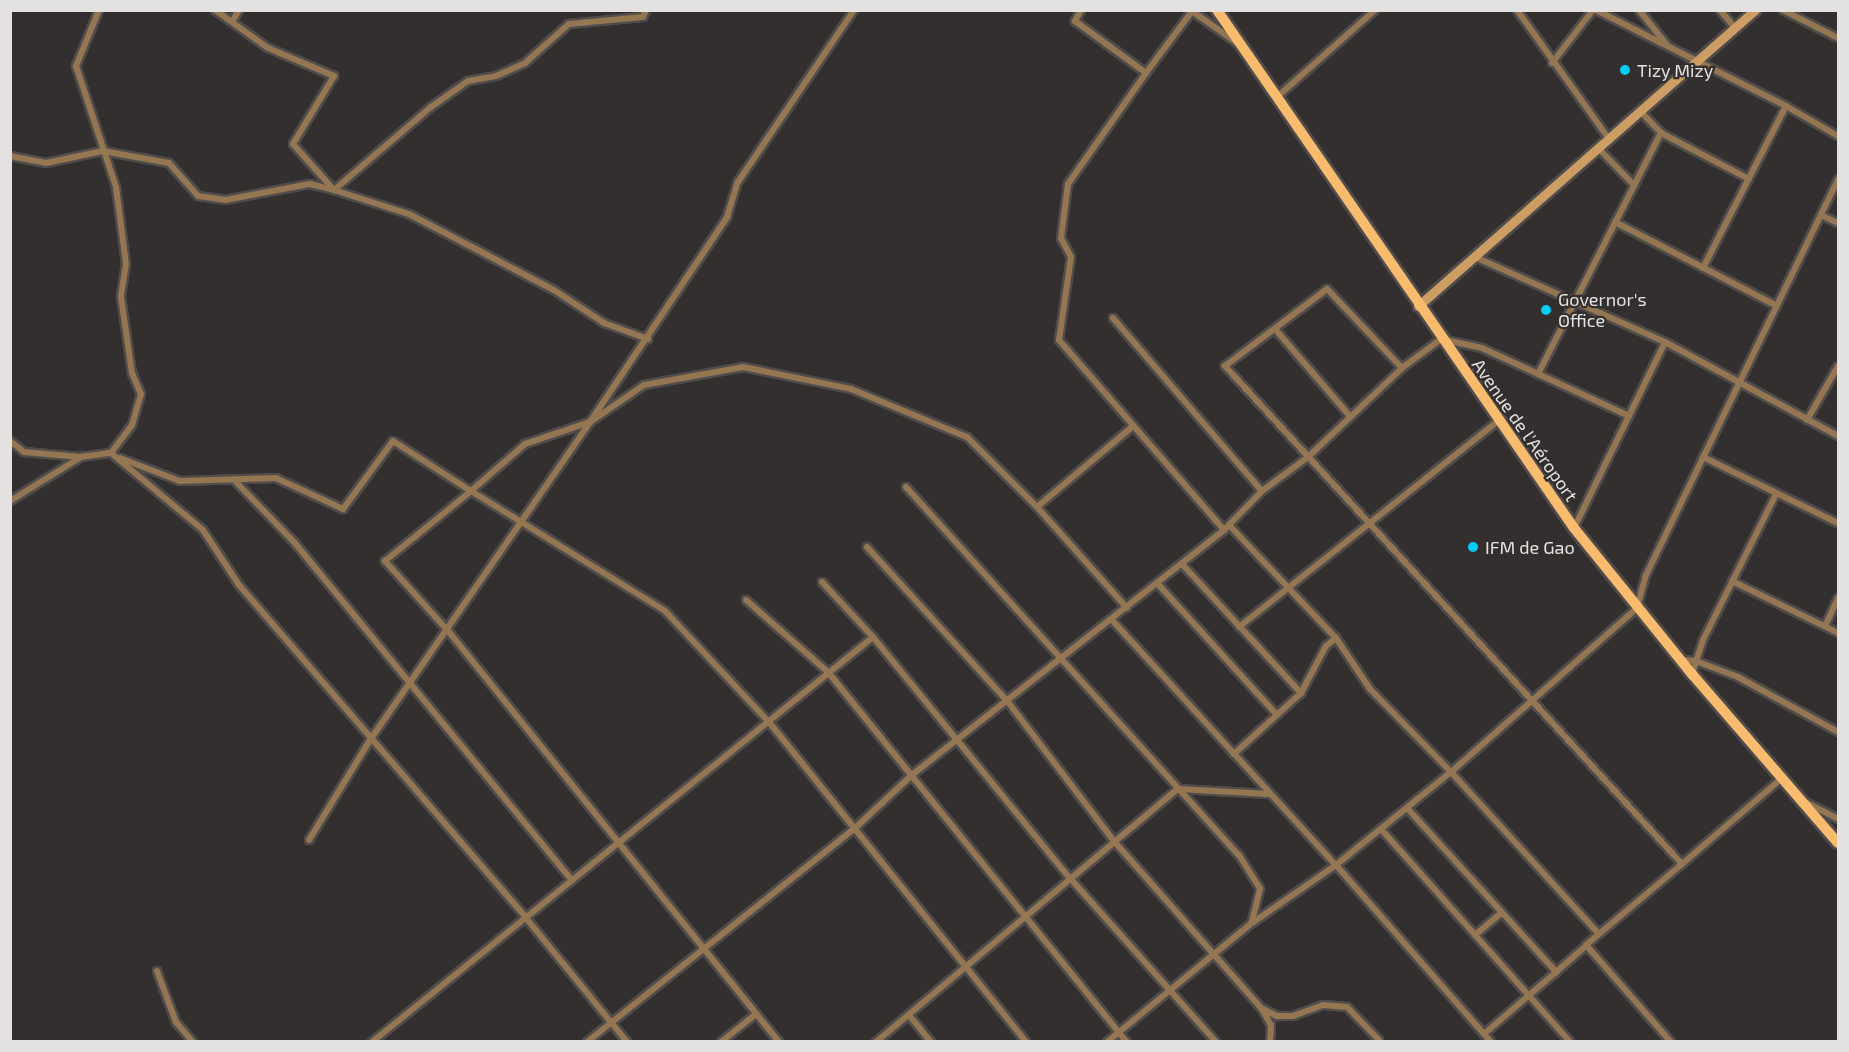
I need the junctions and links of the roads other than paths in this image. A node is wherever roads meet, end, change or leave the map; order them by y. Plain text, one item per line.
1 (99, 10) edge
2 (215, 10) edge
3 (239, 10) edge
4 (646, 10) edge
5 (854, 10) edge
6 (1081, 10) edge
7 (1217, 10) edge
8 (1374, 10) edge
9 (1517, 10) edge
10 (1594, 10) edge
11 (1639, 10) edge
12 (1720, 10) edge
13 (1755, 10) edge
14 (1783, 10) edge
15 (232, 22) junction
16 (1736, 28) junction
17 (1839, 38) edge
18 (1667, 46) junction
19 (1242, 47) junction
20 (1698, 61) junction
21 (1552, 63) junction
22 (1146, 73) junction
23 (1276, 98) junction
24 (1786, 106) junction
25 (1640, 111) junction
26 (1661, 133) junction
27 (1839, 136) edge
28 (1609, 138) junction
29 (1598, 148) junction
30 (104, 151) junction
31 (10, 156) edge
32 (1749, 179) junction
33 (1839, 179) edge
34 (1634, 185) junction
35 (334, 190) junction
36 (1823, 216) junction
37 (1615, 222) junction
38 (1839, 223) edge
39 (1476, 257) junction
40 (1703, 268) junction
41 (1575, 299) junction
42 (1418, 306) junction
43 (1778, 306) junction
44 (1113, 318) dead end
45 (1275, 328) junction
46 (648, 339) junction
47 (1441, 339) junction
48 (1665, 342) junction
49 (1839, 366) edge
50 (1402, 368) junction
51 (1538, 374) junction
52 (1740, 380) junction
53 (1349, 415) junction
54 (1629, 416) junction
55 (1499, 420) junction
56 (1807, 420) junction
57 (590, 422) junction
58 (1132, 427) junction
59 (1839, 436) edge
60 (10, 441) edge
61 (111, 453) junction
62 (81, 456) junction
63 (1308, 457) junction
64 (120, 458) junction
65 (1702, 458) junction
66 (236, 482) junction
67 (906, 487) dead end
68 (471, 491) junction
69 (1262, 491) junction
70 (1776, 494) junction
71 (10, 501) edge
72 (1037, 507) junction
73 (519, 521) junction
74 (1839, 523) edge
75 (1372, 524) junction
76 (1227, 527) junction
77 (1574, 528) junction
78 (867, 547) dead end
79 (1182, 564) junction
80 (1732, 580) junction
81 (822, 582) dead end
82 (1157, 583) junction
83 (1288, 587) junction
84 (1839, 598) edge
85 (746, 600) dead end
86 (1127, 608) junction
87 (1637, 608) junction
88 (1112, 620) junction
89 (1825, 626) junction
90 (1239, 627) junction
91 (449, 632) junction
92 (1839, 633) edge
93 (873, 637) junction
94 (1336, 639) junction
95 (1064, 657) junction
96 (1682, 660) junction
97 (1696, 661) junction
98 (828, 672) junction
99 (1692, 674) junction
100 (410, 685) junction
101 (1301, 693) junction
102 (1532, 699) junction
103 (1008, 702) junction
104 (1277, 715) junction
105 (770, 722) junction
106 (1839, 732) edge
107 (370, 740) junction
108 (957, 743) junction
109 (1234, 754) junction
110 (1451, 772) junction
111 (913, 774) junction
112 (1783, 777) junction
113 (1177, 789) junction
114 (1271, 794) junction
115 (1803, 801) junction
116 (1407, 808) junction
117 (1839, 819) edge
118 (1381, 829) junction
119 (853, 830) junction
120 (309, 840) dead end
121 (1113, 840) junction
122 (621, 842) junction
123 (1839, 843) edge
124 (1682, 864) junction
125 (1336, 865) junction
126 (1069, 877) junction
127 (572, 880) junction
128 (1501, 913) junction
129 (1023, 915) junction
130 (526, 918) junction
131 (1252, 923) junction
132 (1599, 934) junction
133 (1474, 935) junction
134 (1587, 945) junction
135 (702, 950) junction
136 (1215, 952) junction
137 (965, 966) junction
138 (157, 971) dead end
139 (1556, 972) junction
140 (1169, 990) junction
141 (1529, 997) junction
142 (1262, 1009) junction
143 (756, 1014) junction
144 (909, 1015) junction
145 (611, 1022) junction
146 (1119, 1032) junction
147 (1484, 1034) junction
148 (1379, 1040) edge
149 (193, 1041) edge
150 (372, 1041) edge
151 (587, 1041) edge
152 (627, 1041) edge
153 (721, 1041) edge
154 (779, 1041) edge
155 (876, 1041) edge
156 (931, 1041) edge
157 (1026, 1041) edge
158 (1107, 1041) edge
159 (1126, 1041) edge
160 (1216, 1041) edge
161 (1270, 1041) edge
162 (1491, 1041) edge
163 (1570, 1041) edge
164 (1671, 1041) edge

1 - 30 street
2 - 15 street
3 - 15 street
4 - 35 street
5 - 46 street
6 - 22 street
7 - 19 main road, Avenue de l'Aéroport
8 - 23 street
9 - 21 street
10 - 18 street
10 - 21 street
11 - 18 street
12 - 16 street
13 - 16 street
14 - 17 street
15 - 35 street
16 - 20 street
18 - 20 street
19 - 22 street
19 - 23 main road, Avenue de l'Aéroport
20 - 24 street
20 - 25 street
21 - 28 street
22 - 58 street
23 - 42 main road, Avenue de l'Aéroport
24 - 27 street
24 - 32 street
25 - 26 street
25 - 28 street
26 - 32 street
26 - 34 street
28 - 29 street
29 - 34 street
29 - 39 street
30 - 31 street
30 - 35 street
30 - 61 street
32 - 40 street
33 - 36 street
34 - 37 street
35 - 46 street
36 - 38 street
36 - 43 street
37 - 40 street
37 - 41 street
39 - 41 street
39 - 42 street
40 - 43 street
41 - 48 street
41 - 51 street
42 - 47 main road, Avenue de l'Aéroport
43 - 52 street
44 - 69 street
45 - 50 street
45 - 53 street
45 - 63 street
46 - 57 street
47 - 50 street
47 - 51 street
47 - 55 main road, Avenue de l'Aéroport
48 - 52 street
48 - 54 street
49 - 56 street
50 - 53 street
51 - 54 street
52 - 56 street
52 - 65 street
53 - 63 street
54 - 77 street
55 - 75 street
55 - 77 main road, Avenue de l'Aéroport
56 - 59 street
57 - 68 street
57 - 72 street
57 - 73 street
58 - 72 street
58 - 76 street
60 - 62 street
61 - 62 street
61 - 64 street
62 - 71 street
63 - 69 street
63 - 75 street
64 - 66 street
64 - 107 street
65 - 70 street
65 - 87 street
66 - 68 street
66 - 100 street
67 - 95 street
68 - 73 street
68 - 91 street
69 - 76 street
70 - 74 street
70 - 80 street
72 - 86 street
73 - 91 street
73 - 105 street
75 - 83 street
75 - 102 street
76 - 79 street
76 - 83 street
77 - 87 main road, Avenue de l'Aéroport
78 - 103 street
79 - 82 street
79 - 90 street
80 - 89 street
80 - 97 street
81 - 93 street
82 - 86 street
82 - 104 street
83 - 90 street
83 - 94 street
84 - 89 street
85 - 98 street
86 - 88 street
87 - 96 main road, Avenue de l'Aéroport
87 - 102 street
88 - 95 street
88 - 109 street
89 - 92 street
90 - 101 street
91 - 100 street
91 - 122 street
93 - 98 street
93 - 108 street
94 - 101 street
94 - 110 street
95 - 103 street
95 - 113 street
96 - 97 street
96 - 99 main road, Avenue de l'Aéroport
97 - 99 street
97 - 106 street
98 - 105 street
98 - 111 street
99 - 112 main road, Avenue de l'Aéroport
100 - 107 street
100 - 127 street
101 - 104 street
102 - 110 street
102 - 124 street
103 - 108 street
103 - 121 street
104 - 109 street
105 - 119 street
105 - 122 street
107 - 120 street
107 - 130 street
108 - 111 street
108 - 126 street
109 - 114 street
110 - 116 street
110 - 132 street
111 - 119 street
111 - 129 street
112 - 115 main road, Avenue de l'Aéroport
112 - 124 street
113 - 114 street
113 - 121 street
113 - 131 street
114 - 125 street
115 - 117 street
115 - 123 main road, Avenue de l'Aéroport
116 - 118 street
116 - 128 street
118 - 125 street
118 - 133 street
119 - 135 street
119 - 137 street
121 - 126 street
121 - 136 street
122 - 127 street
122 - 135 street
124 - 132 street
125 - 131 street
125 - 147 street
126 - 129 street
126 - 140 street
127 - 130 street
128 - 133 street
128 - 139 street
129 - 137 street
129 - 146 street
130 - 145 street
130 - 150 street
131 - 136 street
132 - 134 street
133 - 141 street
134 - 139 street
134 - 164 street
135 - 143 street
135 - 145 street
136 - 140 street
136 - 142 street
137 - 144 street
137 - 157 street
138 - 149 street
139 - 141 street
140 - 146 street
140 - 160 street
141 - 147 street
141 - 163 street
142 - 148 street
142 - 161 street
143 - 153 street
143 - 154 street
144 - 155 street
144 - 156 street
145 - 151 street
145 - 152 street
146 - 158 street
146 - 159 street
147 - 162 street

